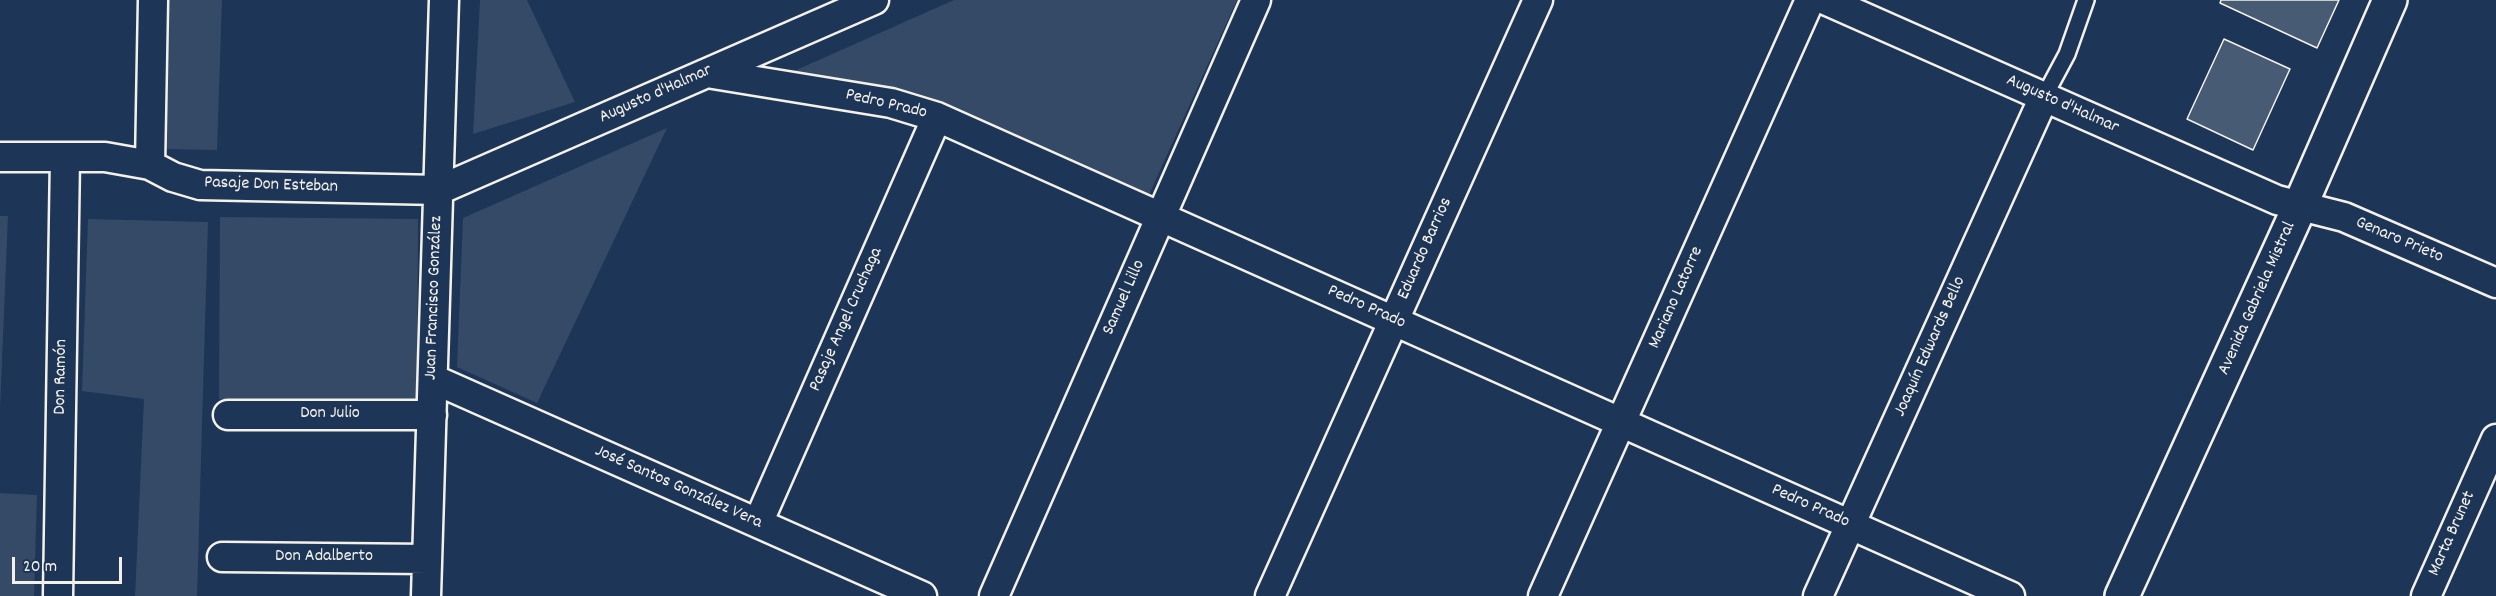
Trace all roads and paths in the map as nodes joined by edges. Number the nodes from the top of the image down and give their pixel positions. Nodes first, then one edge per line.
1 (153, 0) edge
2 (444, 0) edge
3 (874, 0) edge
4 (1256, 0) edge
5 (1538, 0) edge
6 (1810, 0) edge
7 (1825, 0) edge
8 (2086, 0) edge
9 (2390, 0) edge
10 (707, 73) junction
11 (2044, 97) junction
12 (937, 117) junction
13 (0, 157) edge
14 (65, 158) junction
15 (150, 165) junction
16 (438, 190) junction
17 (2300, 206) junction
18 (1161, 217) junction
19 (2496, 283) edge
20 (1394, 321) junction
21 (433, 379) junction
22 (228, 415) dead end
23 (432, 415) junction
24 (1621, 422) junction
25 (2496, 439) edge
26 (758, 523) junction
27 (1850, 525) junction
28 (222, 557) dead end
29 (427, 559) junction
30 (58, 596) edge
31 (426, 596) edge
32 (922, 596) edge
33 (994, 596) edge
34 (1270, 596) edge
35 (1543, 596) edge
36 (1818, 596) edge
37 (2010, 596) edge
38 (2122, 596) edge
39 (2426, 596) edge

1 - 15 street
2 - 16 street, Juan Francisco González
3 - 10 street, Augusto d'Halmar
4 - 18 street, Samuel Lillo
5 - 20 street, Eduardo Barrios
6 - 24 street, Mariano Latorre
7 - 11 street, Augusto d'Halmar
8 - 11 lane
9 - 17 main road, Avenida Gabriela Mistral
10 - 12 street, Pedro Prado
10 - 16 street, Augusto d'Halmar
11 - 17 street, Augusto d'Halmar
11 - 27 street, Joaquín Edwards Bello
12 - 18 street, Pedro Prado
12 - 26 street, Pasaje Angel Cruchaga
13 - 14 street, Pasaje Don Esteban
14 - 15 street, Pasaje Don Esteban
14 - 30 street, Don Ramón
15 - 16 street, Pasaje Don Esteban
16 - 21 street, Juan Francisco González
17 - 19 street, Genaro Prieto
17 - 38 main road, Avenida Gabriela Mistral
18 - 20 street, Pedro Prado
18 - 33 street, Samuel Lillo
20 - 24 street, Pedro Prado
20 - 34 street, Eduardo Barrios
21 - 23 street, Juan Francisco González
21 - 26 street, José Santos González Vera
22 - 23 street, Don Julio
23 - 29 street, Juan Francisco González
24 - 27 street, Pedro Prado
24 - 35 street, Mariano Latorre
25 - 39 street, Marta Brunet
26 - 32 street, José Santos González Vera
27 - 36 street, Joaquín Edwards Bello
27 - 37 street, Pedro Prado
28 - 29 street, Don Adalberto
29 - 31 street, Juan Francisco González

